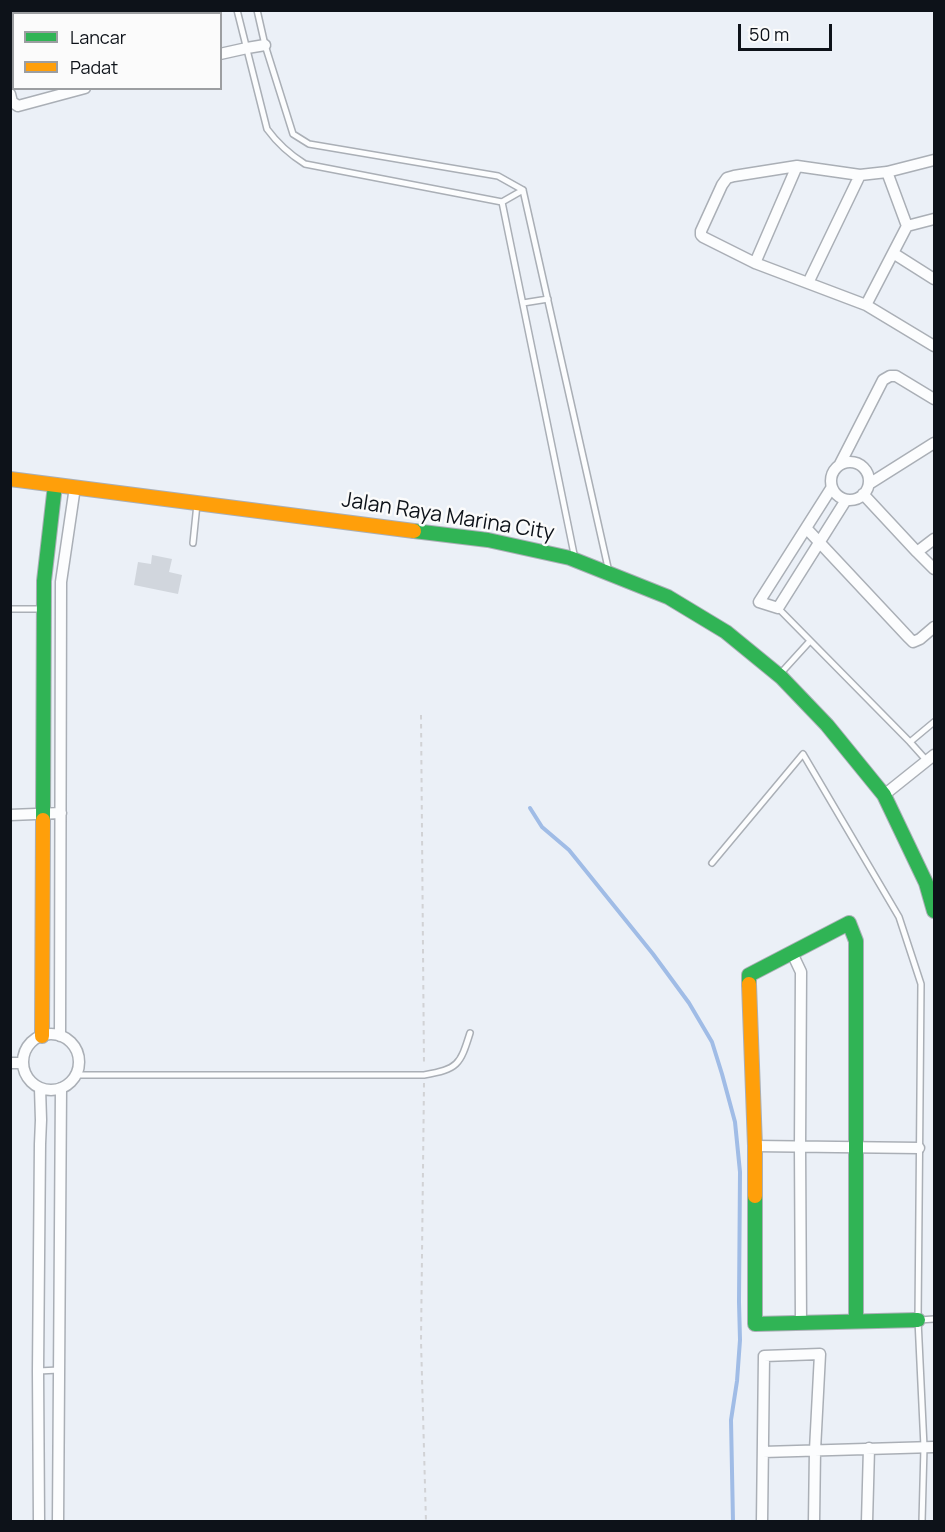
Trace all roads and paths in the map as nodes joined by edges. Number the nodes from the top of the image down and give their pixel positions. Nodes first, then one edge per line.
1 (237, 10) edge
2 (257, 10) edge
3 (265, 45) junction
4 (247, 48) junction
5 (222, 54) edge
6 (78, 90) edge
7 (10, 94) edge
8 (934, 160) edge
9 (796, 166) junction
10 (887, 172) junction
11 (860, 175) junction
12 (524, 190) junction
13 (502, 202) junction
14 (934, 219) edge
15 (907, 226) junction
16 (892, 253) junction
17 (755, 263) junction
18 (934, 279) edge
19 (808, 283) junction
20 (548, 299) junction
21 (523, 303) junction
22 (866, 305) junction
23 (934, 346) edge
24 (934, 399) edge
25 (934, 443) edge
26 (840, 464) junction
27 (10, 479) edge
28 (55, 484) junction
29 (869, 484) junction
30 (75, 487) junction
31 (832, 487) junction
32 (863, 494) junction
33 (846, 500) junction
34 (197, 502) junction
35 (806, 528) junction
36 (934, 539) edge
37 (820, 542) junction
38 (193, 543) dead end
39 (917, 552) junction
40 (576, 560) junction
41 (934, 569) edge
42 (609, 574) junction
43 (778, 608) junction
44 (10, 609) edge
45 (44, 609) junction
46 (934, 627) edge
47 (810, 641) junction
48 (778, 675) junction
49 (421, 715) dead end
50 (934, 722) edge
51 (910, 742) junction
52 (931, 758) edge
53 (884, 795) junction
54 (61, 813) junction
55 (43, 815) junction
56 (10, 816) edge
57 (712, 863) dead end
58 (934, 911) edge
59 (792, 952) junction
60 (470, 1033) dead end
61 (42, 1036) junction
62 (60, 1036) junction
63 (10, 1063) edge
64 (23, 1063) junction
65 (75, 1075) junction
66 (424, 1076) junction
67 (40, 1088) junction
68 (61, 1088) junction
69 (755, 1146) junction
70 (800, 1147) junction
71 (856, 1147) junction
72 (919, 1148) junction
73 (934, 1319) edge
74 (918, 1320) junction
75 (856, 1322) junction
76 (801, 1323) junction
77 (59, 1370) junction
78 (38, 1371) junction
79 (929, 1447) edge
80 (869, 1449) junction
81 (815, 1450) junction
82 (763, 1452) junction
83 (39, 1521) edge
84 (58, 1521) edge
85 (426, 1521) edge
86 (762, 1521) edge
87 (814, 1521) edge
88 (867, 1521) edge
89 (922, 1521) edge

1 - 4 lane
2 - 3 lane
3 - 4 street
3 - 12 lane
4 - 5 street
4 - 13 lane
6 - 7 street
8 - 10 street
9 - 11 street
9 - 17 street
9 - 17 street
10 - 11 street
10 - 15 street
11 - 19 street
12 - 13 lane
12 - 20 lane
13 - 21 lane
14 - 15 street
15 - 16 street
16 - 18 street
16 - 22 street
17 - 19 street
19 - 22 street
20 - 21 lane
20 - 42 lane
21 - 40 lane
22 - 23 street
24 - 26 street
25 - 29 street
26 - 29 street
26 - 31 street
27 - 28 street, Jalan Raya Marina City
28 - 30 street, Jalan Raya Marina City
28 - 45 street
29 - 32 street
30 - 34 street, Jalan Raya Marina City
30 - 54 street
31 - 33 street
31 - 35 street
32 - 33 street
32 - 39 street
33 - 37 street
34 - 38 lane
34 - 40 street, Jalan Raya Marina City
35 - 37 street
35 - 43 street
36 - 39 street
37 - 43 street
37 - 46 street
39 - 41 street
40 - 42 street, Jalan Raya Marina City
42 - 48 street, Jalan Raya Marina City
43 - 47 lane
44 - 45 lane
45 - 55 street
47 - 48 lane
47 - 51 lane
48 - 53 street, Jalan Raya Marina City
49 - 66 path
50 - 51 lane
51 - 52 lane
52 - 53 street
53 - 58 street, Jalan Raya Marina City
54 - 55 street
54 - 62 street
55 - 56 street
55 - 61 street
57 - 72 lane
59 - 69 street
59 - 70 street
59 - 71 street
60 - 66 lane
61 - 62 street
61 - 64 street
62 - 65 street
63 - 64 street
64 - 67 street
65 - 66 lane
65 - 68 street
66 - 85 path
67 - 68 street
67 - 78 street
68 - 77 street
69 - 70 street
69 - 76 street
70 - 71 street
70 - 76 street
71 - 72 street
71 - 75 street
72 - 74 lane
73 - 74 lane
74 - 75 street
74 - 79 lane
75 - 76 street
77 - 78 lane
77 - 84 street
78 - 83 street
79 - 80 street
79 - 89 lane
80 - 81 street
80 - 88 street
81 - 82 street
81 - 82 street
81 - 87 street
82 - 86 street

